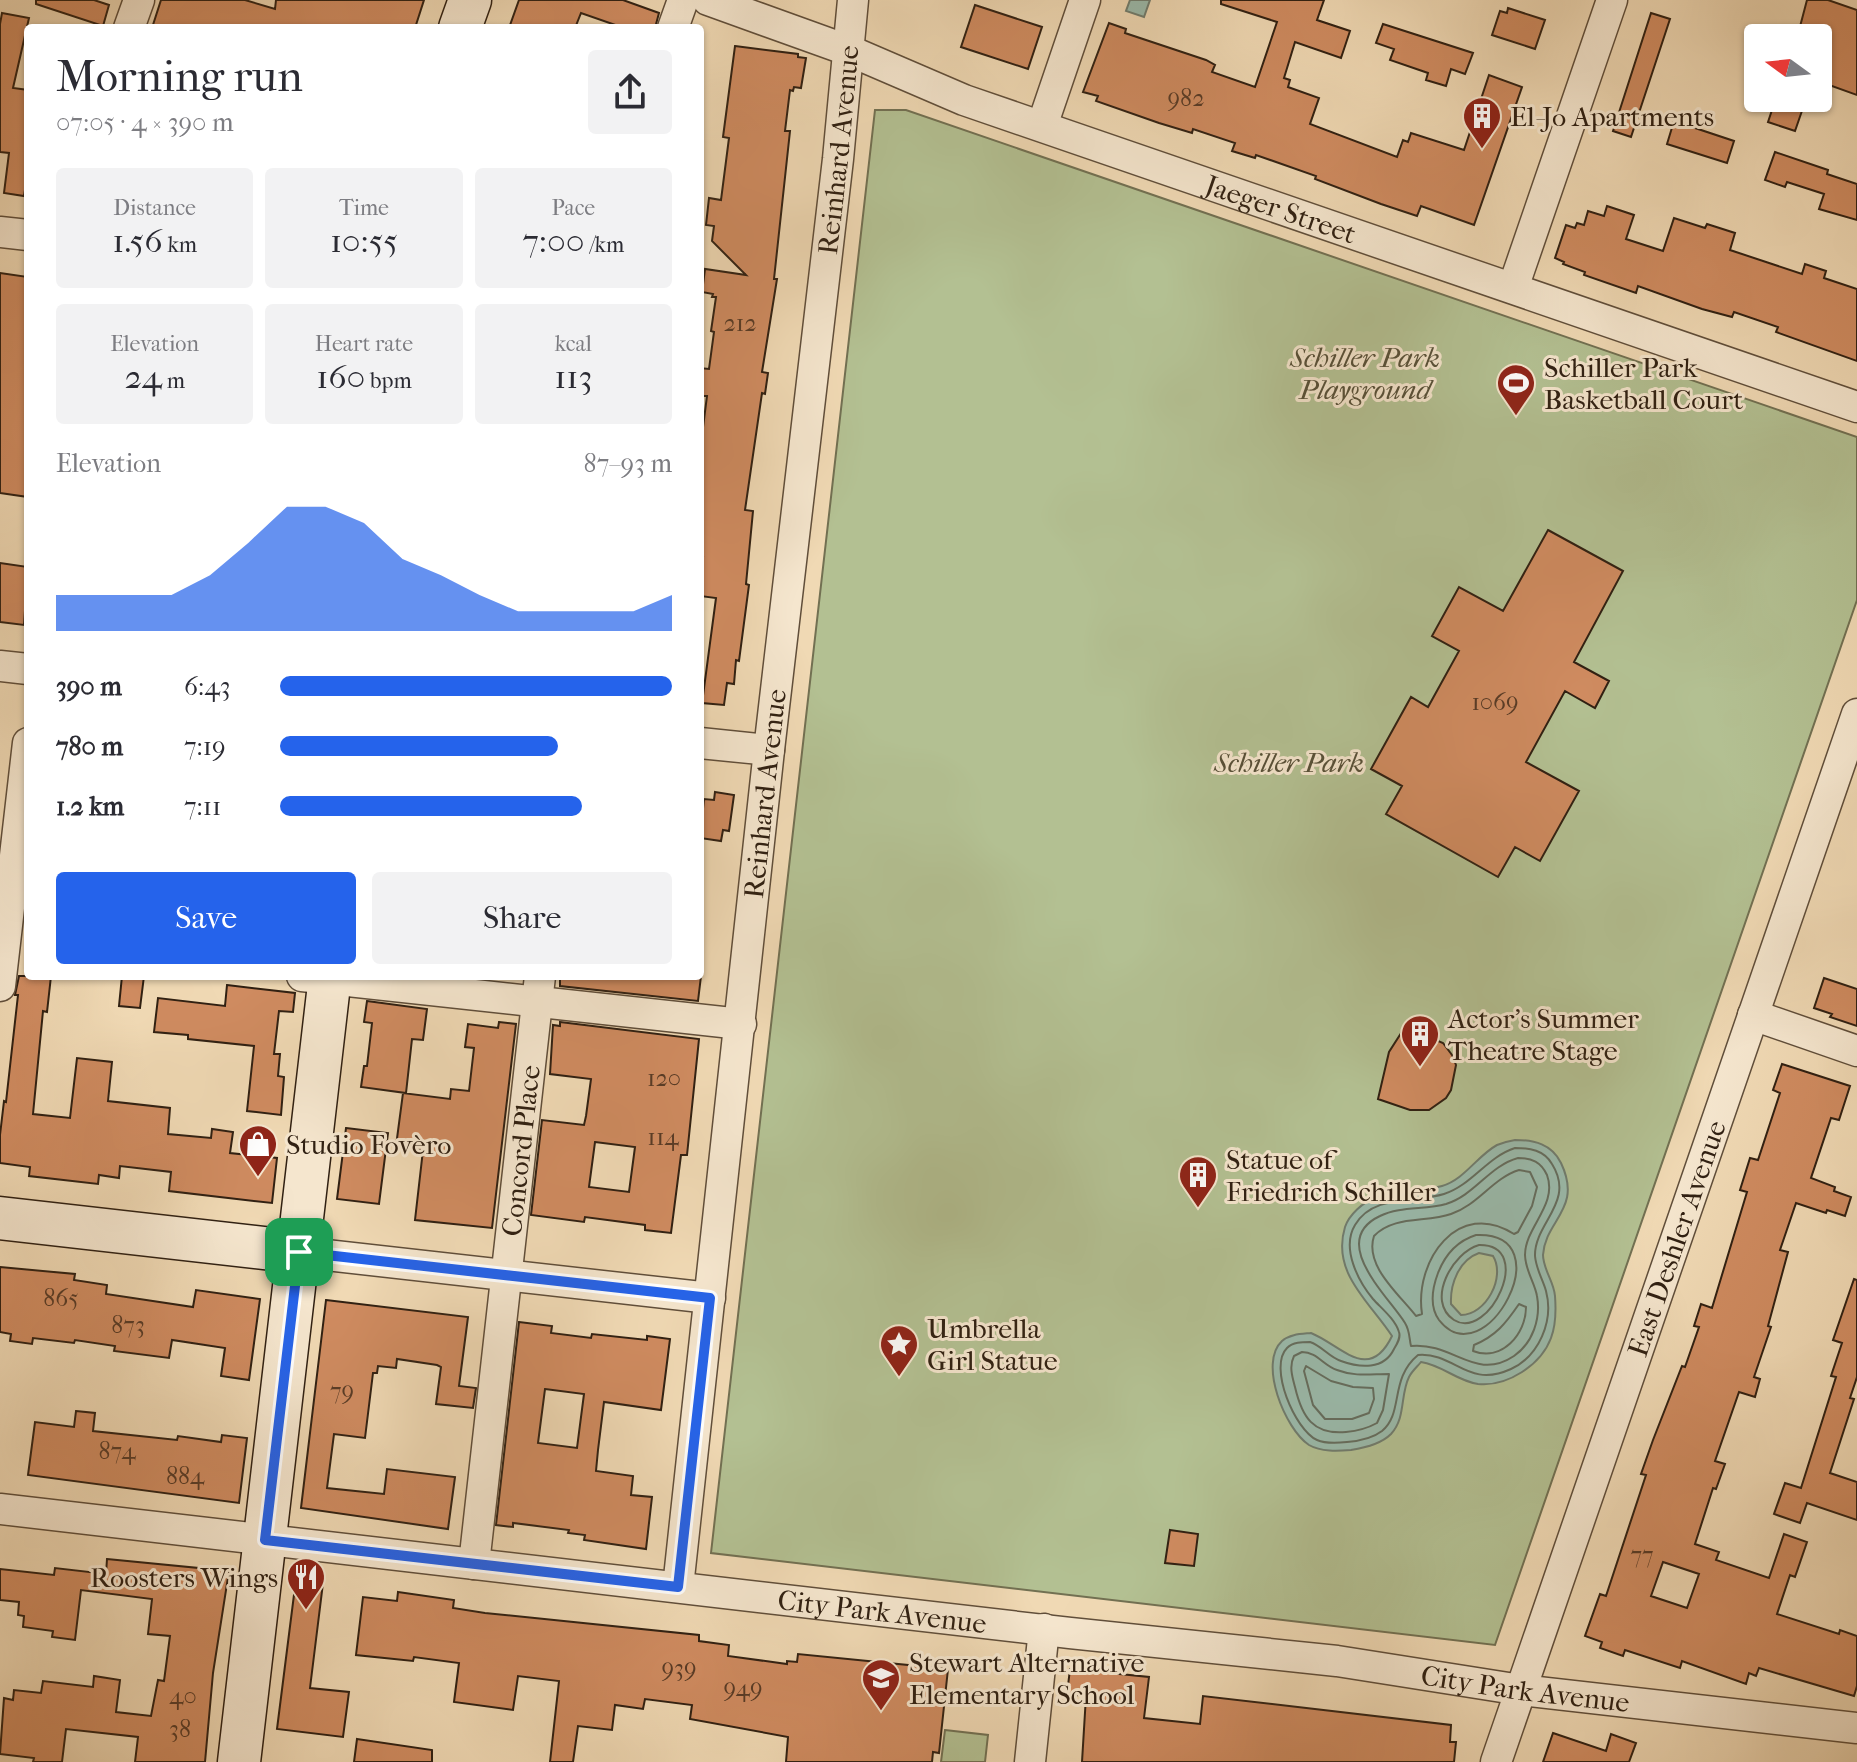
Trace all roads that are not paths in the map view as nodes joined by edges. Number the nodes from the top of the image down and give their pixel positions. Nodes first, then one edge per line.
1 (139, 0) edge
2 (470, 0) edge
3 (683, 0) edge
4 (708, 0) edge
5 (853, 0) edge
6 (1085, 0) edge
7 (1612, 0) edge
8 (130, 24) edge
9 (461, 24) edge
10 (674, 24) edge
11 (850, 51) junction
12 (1042, 126) junction
13 (0, 232) edge
14 (24, 235) edge
15 (1513, 288) junction
16 (1857, 407) edge
17 (0, 666) edge
18 (24, 669) edge
19 (1857, 714) edge
20 (704, 743) edge
21 (769, 750) junction
22 (24, 790) edge
23 (11, 942) edge
24 (320, 980) edge
25 (374, 980) edge
26 (0, 986) edge
27 (538, 989) edge
28 (1753, 1015) junction
29 (741, 1024) junction
30 (1857, 1051) edge
31 (0, 1218) edge
32 (299, 1252) junction
33 (506, 1275) junction
34 (710, 1298) junction
35 (0, 1509) edge
36 (265, 1540) junction
37 (474, 1564) junction
38 (678, 1587) junction
39 (1044, 1629) junction
40 (1521, 1690) junction
41 (1857, 1728) edge
42 (239, 1762) edge
43 (1030, 1762) edge
44 (1496, 1762) edge

1 - 8 street
2 - 9 street
3 - 10 street
4 - 11 street, Jaeger Street
5 - 11 street, Reinhard Avenue
6 - 12 street
7 - 15 street
11 - 12 street, Jaeger Street
11 - 21 street, Reinhard Avenue
12 - 15 street, Jaeger Street
13 - 14 street
15 - 16 street, Jaeger Street
17 - 18 street
19 - 28 street, East Deshler Avenue
20 - 21 street
21 - 29 street, Reinhard Avenue
22 - 23 street
23 - 26 street
24 - 32 street
25 - 27 street
27 - 29 street
27 - 33 street, Concord Place
28 - 30 street
28 - 40 street, East Deshler Avenue
29 - 34 street, Reinhard Avenue
31 - 32 street
32 - 33 street
32 - 36 street
33 - 34 street
33 - 37 street, Concord Place
34 - 38 street, Reinhard Avenue
35 - 36 street, City Park Avenue
36 - 37 street, City Park Avenue
36 - 42 street
37 - 38 street, City Park Avenue
38 - 39 street, City Park Avenue
39 - 40 street, City Park Avenue
39 - 43 street
40 - 41 street, City Park Avenue
40 - 44 street, East Deshler Avenue

